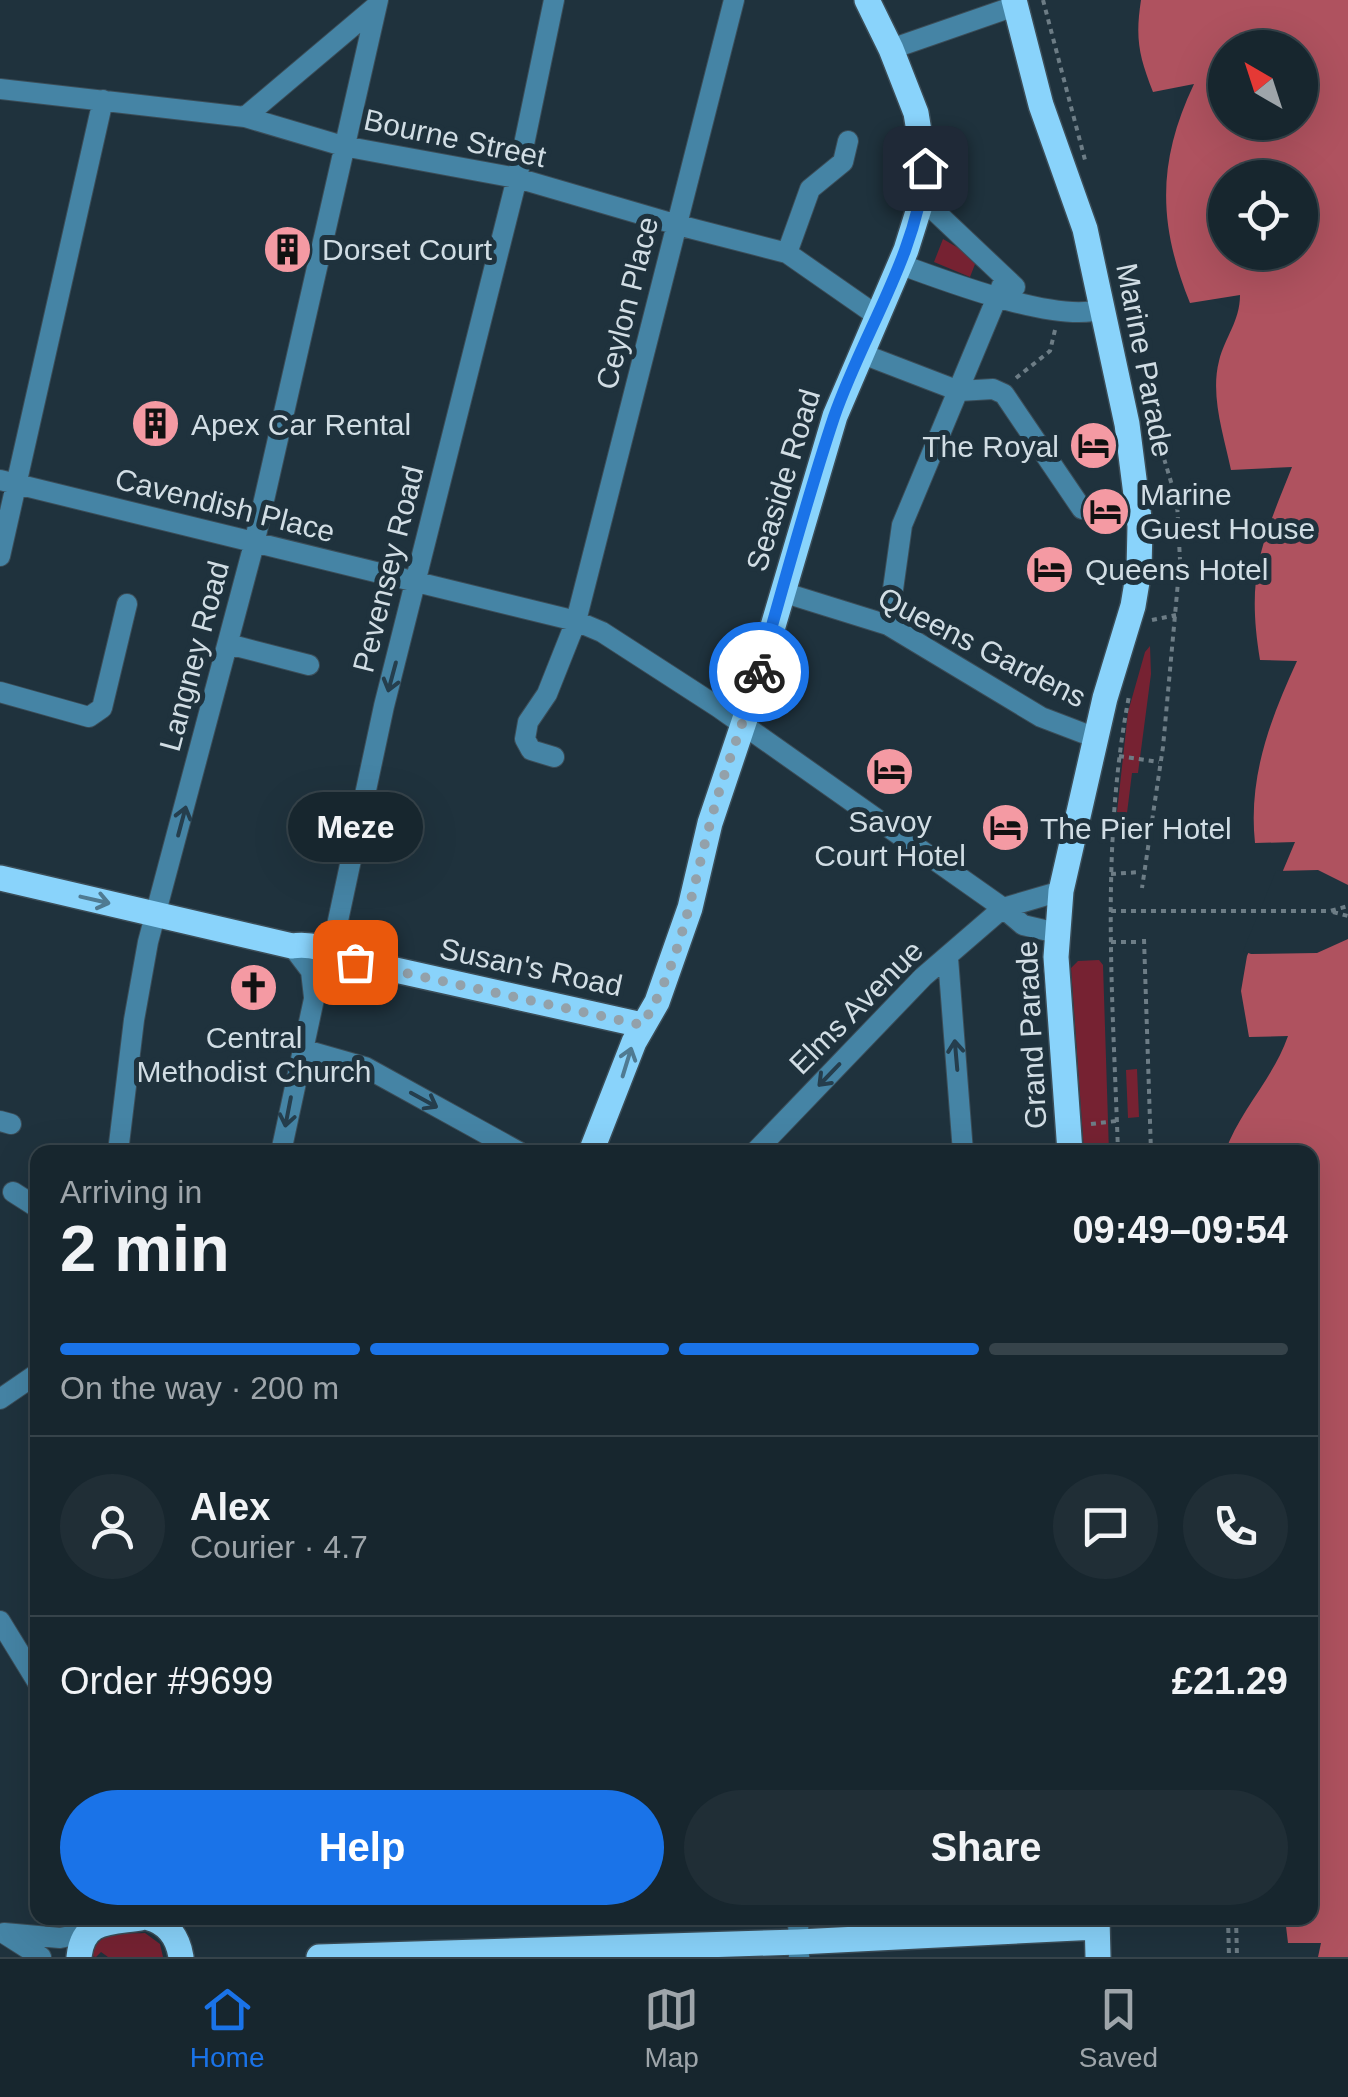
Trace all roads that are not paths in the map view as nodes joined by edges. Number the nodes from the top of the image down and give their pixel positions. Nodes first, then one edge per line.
1 (554, 0) edge
2 (734, 0) edge
3 (867, 0) edge
4 (1026, 2) edge
5 (376, 4) edge
6 (891, 49) junction
7 (0, 90) edge
8 (103, 100) junction
9 (245, 117) junction
10 (848, 140) dead end
11 (343, 146) junction
12 (517, 178) junction
13 (922, 199) junction
14 (678, 225) junction
15 (787, 253) junction
16 (988, 259) junction
17 (900, 264) junction
18 (1000, 286) junction
19 (968, 288) junction
20 (1102, 308) junction
21 (876, 315) junction
22 (860, 353) junction
23 (959, 390) junction
24 (8, 482) edge
25 (1082, 509) dead end
26 (254, 544) junction
27 (0, 556) edge
28 (417, 582) junction
29 (782, 592) junction
30 (127, 604) dead end
31 (576, 620) junction
32 (888, 626) junction
33 (228, 644) junction
34 (309, 665) dead end
35 (0, 692) edge
36 (741, 724) junction
37 (1096, 738) junction
38 (554, 757) dead end
39 (0, 878) edge
40 (1061, 891) junction
41 (1004, 908) junction
42 (157, 915) junction
43 (1058, 934) junction
44 (292, 946) junction
45 (330, 950) junction
46 (948, 958) junction
47 (314, 999) junction
48 (642, 1025) junction
49 (302, 1050) junction
50 (119, 1145) edge
51 (283, 1145) edge
52 (506, 1145) edge
53 (594, 1145) edge
54 (761, 1145) edge
55 (962, 1145) edge
56 (1069, 1145) edge
57 (12, 1192) dead end
58 (30, 1203) edge
59 (30, 1378) edge
60 (0, 1399) edge
61 (0, 1622) edge
62 (30, 1670) edge
63 (117, 1925) edge
64 (163, 1925) edge
65 (1044, 1925) edge
66 (1097, 1925) edge
67 (2, 1932) edge
68 (89, 1934) edge
69 (798, 1939) edge
70 (182, 1943) edge
71 (41, 1957) edge
72 (319, 1957) edge
73 (1098, 1957) edge

1 - 12 street, Pevensey Road
2 - 14 street, Ceylon Place
3 - 6 main road, Seaside Road
4 - 6 street
4 - 20 main road, Marine Parade
5 - 9 street
5 - 11 street, Langney Road
6 - 13 main road, Seaside Road
7 - 8 street, Bourne Street
8 - 9 street, Bourne Street
8 - 24 street
9 - 11 street, Bourne Street
10 - 15 street
11 - 12 street, Bourne Street
11 - 26 street, Langney Road
12 - 14 street, Bourne Street
12 - 28 street, Pevensey Road
13 - 16 street
13 - 17 main road, Seaside Road
14 - 15 street, Bourne Street
14 - 31 street, Ceylon Place
15 - 21 street, Bourne Street
16 - 18 street
16 - 19 street
17 - 19 street
17 - 21 main road, Seaside Road
18 - 19 street
18 - 20 street
18 - 23 street
20 - 37 main road, Marine Parade
21 - 22 main road, Seaside Road
22 - 23 street
22 - 29 main road, Seaside Road
23 - 25 street
23 - 32 street
24 - 26 street, Cavendish Place
24 - 27 street
26 - 28 street, Cavendish Place
26 - 33 street, Langney Road
28 - 31 street, Cavendish Place
28 -> 45 street, Pevensey Road
29 - 32 street, Queens Gardens
29 - 36 main road, Seaside Road
30 - 35 street
31 - 36 street, Cavendish Place
31 - 38 street, Ceylon Place
32 - 37 street, Queens Gardens
33 - 34 street
42 -> 33 street, Langney Road
36 - 41 street, Cavendish Place
36 - 48 main road, Seaside Road
37 - 40 main road, Grand Parade
39 -> 42 main road, Susan's Road
40 - 41 street
40 - 43 main road, Grand Parade
41 - 43 street, Cavendish Place
41 - 46 street, Elms Avenue
42 - 44 main road, Susan's Road
42 - 50 street, Langney Road
43 - 56 main road, Grand Parade
44 - 45 main road, Susan's Road
44 - 47 street
45 - 47 street, Pevensey Road
45 - 48 main road, Susan's Road
46 -> 54 street, Elms Avenue
55 -> 46 street
47 - 49 street, Pevensey Road
53 -> 48 main road, Seaside Road
49 -> 51 street, Pevensey Road
49 -> 52 street
57 - 58 street
59 - 60 street
61 - 62 street
63 - 68 main road
64 - 70 main road
65 - 69 main road
66 - 73 main road
67 - 68 street
67 - 71 street
69 - 72 main road

